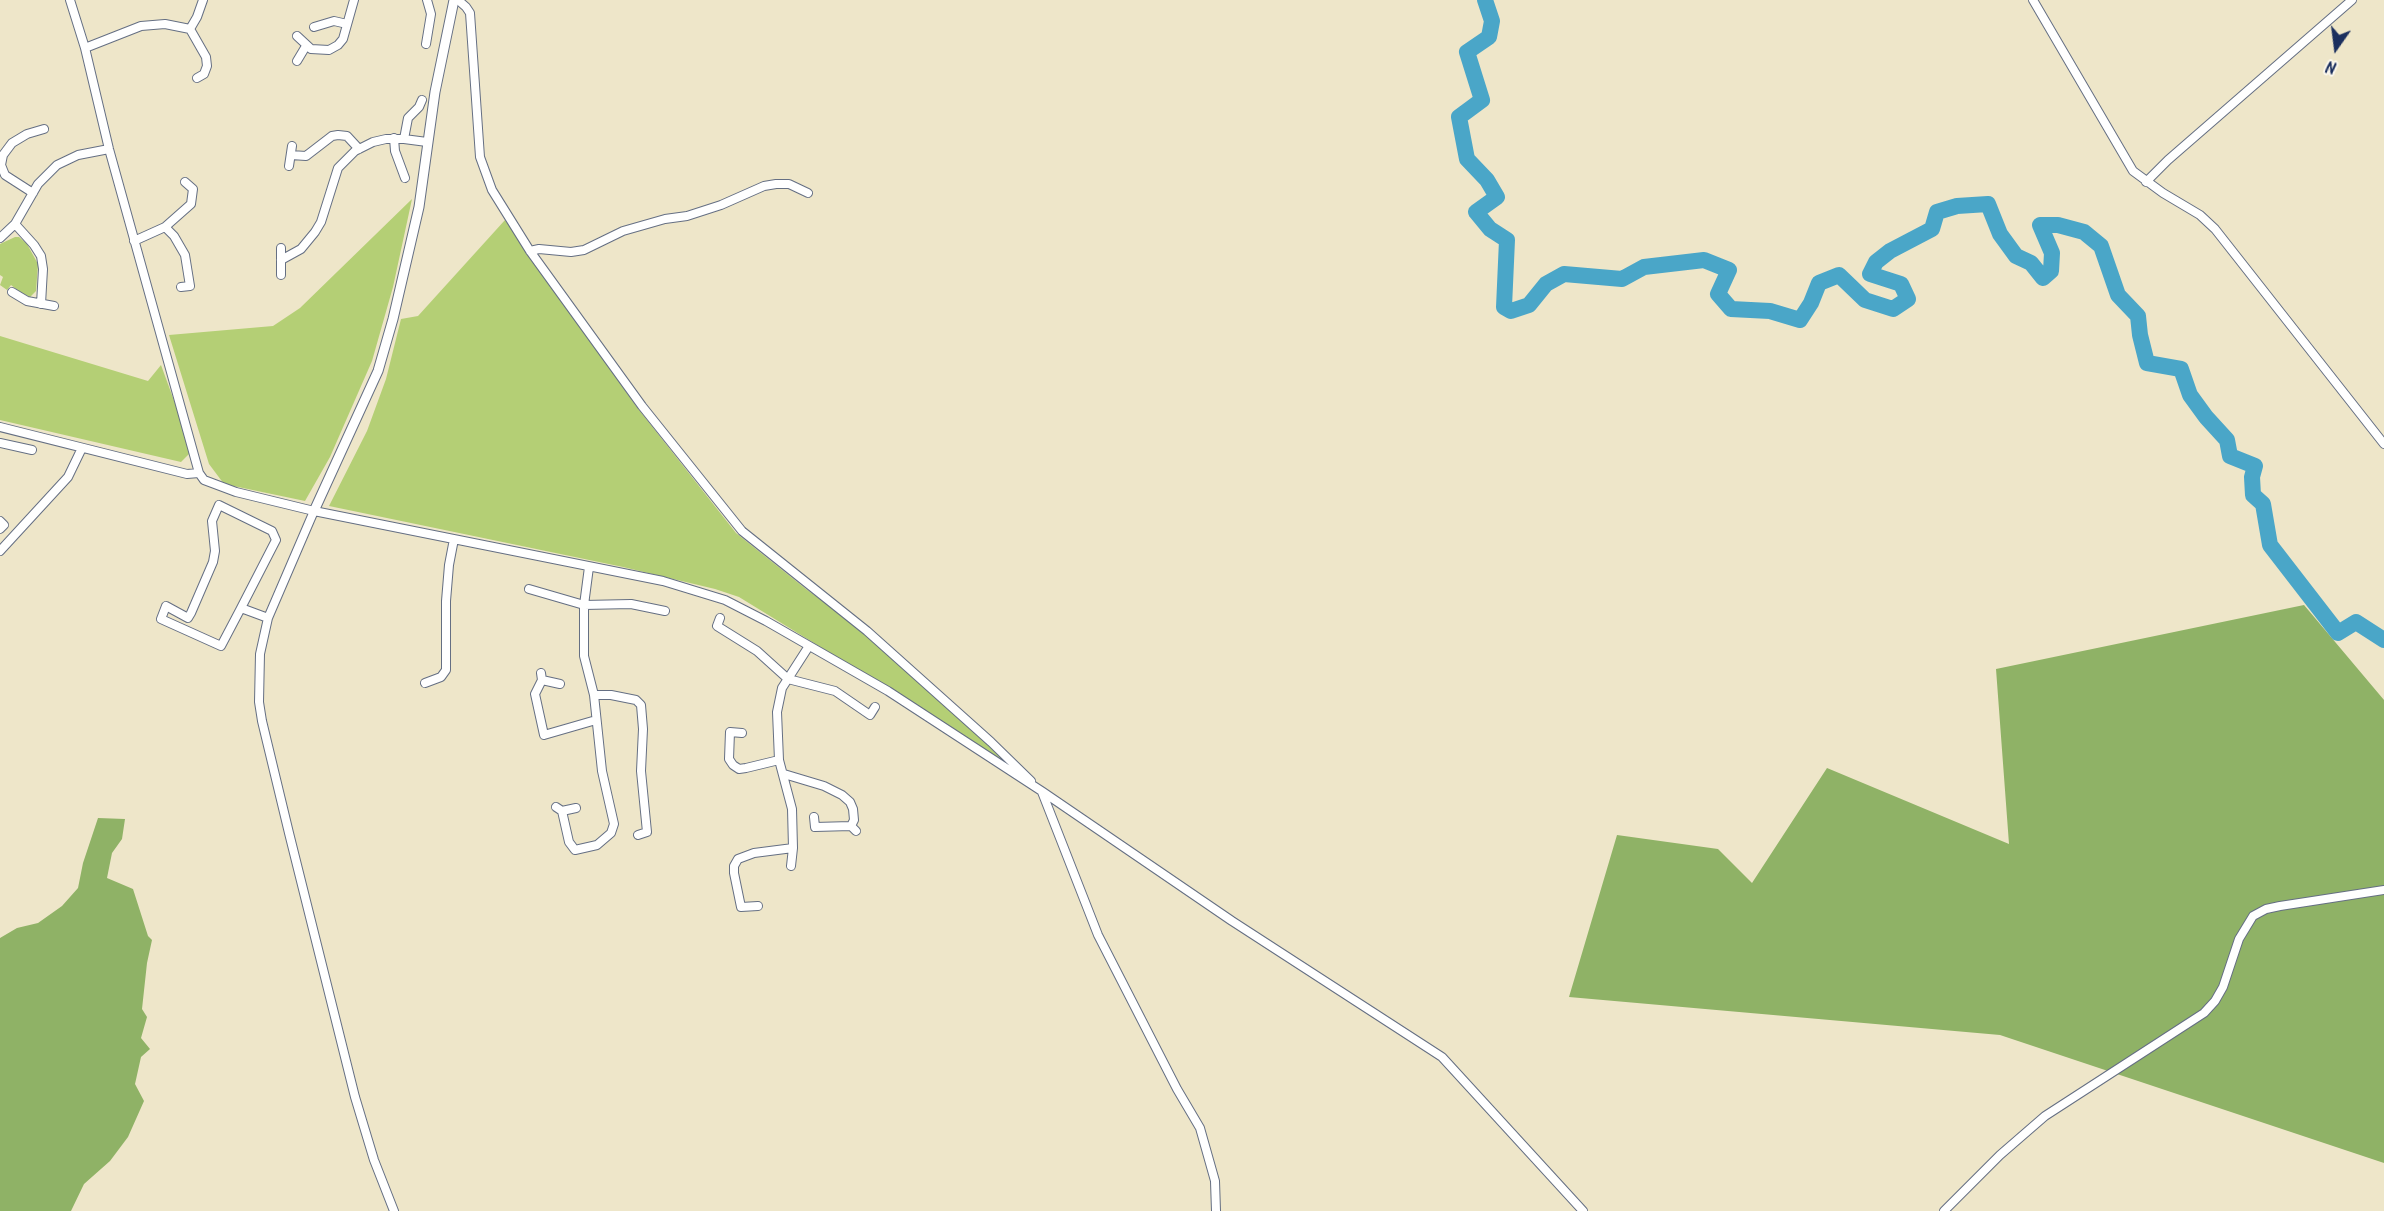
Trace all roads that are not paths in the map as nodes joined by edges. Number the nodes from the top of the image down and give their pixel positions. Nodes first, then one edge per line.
1 (70, 0) edge
2 (203, 0) edge
3 (354, 0) edge
4 (427, 0) edge
5 (456, 0) edge
6 (2033, 0) edge
7 (2352, 0) edge
8 (347, 24) junction
9 (190, 28) junction
10 (319, 28) dead end
11 (297, 36) dead end
12 (426, 44) dead end
13 (306, 46) junction
14 (86, 48) junction
15 (297, 61) dead end
16 (197, 78) dead end
17 (422, 100) dead end
18 (44, 129) dead end
19 (394, 138) junction
20 (404, 138) junction
21 (427, 142) junction
22 (292, 146) dead end
23 (109, 149) junction
24 (359, 149) junction
25 (291, 155) junction
26 (289, 166) dead end
27 (405, 178) dead end
28 (185, 182) dead end
29 (2146, 182) junction
30 (33, 193) junction
31 (808, 193) dead end
32 (15, 224) junction
33 (165, 227) junction
34 (0, 238) edge
35 (134, 241) junction
36 (281, 248) dead end
37 (530, 251) junction
38 (281, 260) junction
39 (281, 276) dead end
40 (182, 287) dead end
41 (12, 292) dead end
42 (40, 304) junction
43 (54, 306) dead end
44 (0, 427) edge
45 (0, 443) edge
46 (2384, 444) edge
47 (82, 448) junction
48 (32, 450) dead end
49 (199, 472) junction
50 (314, 511) junction
51 (0, 521) edge
52 (0, 529) edge
53 (454, 539) junction
54 (0, 550) edge
55 (589, 567) junction
56 (529, 588) dead end
57 (584, 605) junction
58 (241, 608) junction
59 (665, 611) dead end
60 (268, 618) junction
61 (720, 618) dead end
62 (809, 646) junction
63 (788, 679) junction
64 (425, 683) dead end
65 (560, 684) dead end
66 (594, 695) junction
67 (875, 707) dead end
68 (596, 720) junction
69 (742, 733) dead end
70 (779, 760) junction
71 (784, 774) junction
72 (1043, 792) junction
73 (576, 808) dead end
74 (814, 817) dead end
75 (638, 835) dead end
76 (793, 848) junction
77 (791, 866) dead end
78 (2384, 890) edge
79 (758, 906) dead end
80 (394, 1211) edge
81 (1216, 1211) edge
82 (1583, 1211) edge
83 (1944, 1211) edge

1 - 14 street
2 - 9 street
3 - 8 street
4 - 12 street
5 - 21 street
5 - 37 street
6 - 29 street
7 - 29 street
8 - 10 street
8 - 13 street
9 - 14 street
9 - 16 street
11 - 13 street
13 - 15 street
14 - 23 street
17 - 20 street
18 - 30 street
19 - 20 street
19 - 24 street
19 - 27 street
20 - 21 street
21 - 50 street
22 - 25 street
23 - 30 street
23 - 35 street
24 - 25 street
24 - 38 street
25 - 26 street
28 - 33 street
29 - 46 street
30 - 32 street
31 - 37 street
32 - 34 street
32 - 42 street
33 - 35 street
33 - 40 street
35 - 49 street
36 - 38 street
37 - 72 street
38 - 39 street
41 - 42 street
42 - 43 street
44 - 47 street
45 - 48 street
47 - 49 street
47 - 54 street
49 - 50 street
50 - 53 street
50 - 60 street
51 - 52 street
53 - 55 street
53 - 64 street
55 - 57 street
55 - 62 street
56 - 57 street
57 - 59 street
57 - 66 street
58 - 58 street
58 - 60 street
60 - 80 street
61 - 63 street
62 - 63 street
62 - 72 street
63 - 67 street
63 - 70 street
65 - 68 street
66 - 68 street
66 - 75 street
68 - 73 street
69 - 70 street
70 - 71 street
71 - 74 street
71 - 76 street
72 - 81 street
72 - 82 street
76 - 77 street
76 - 79 street
78 - 83 street

